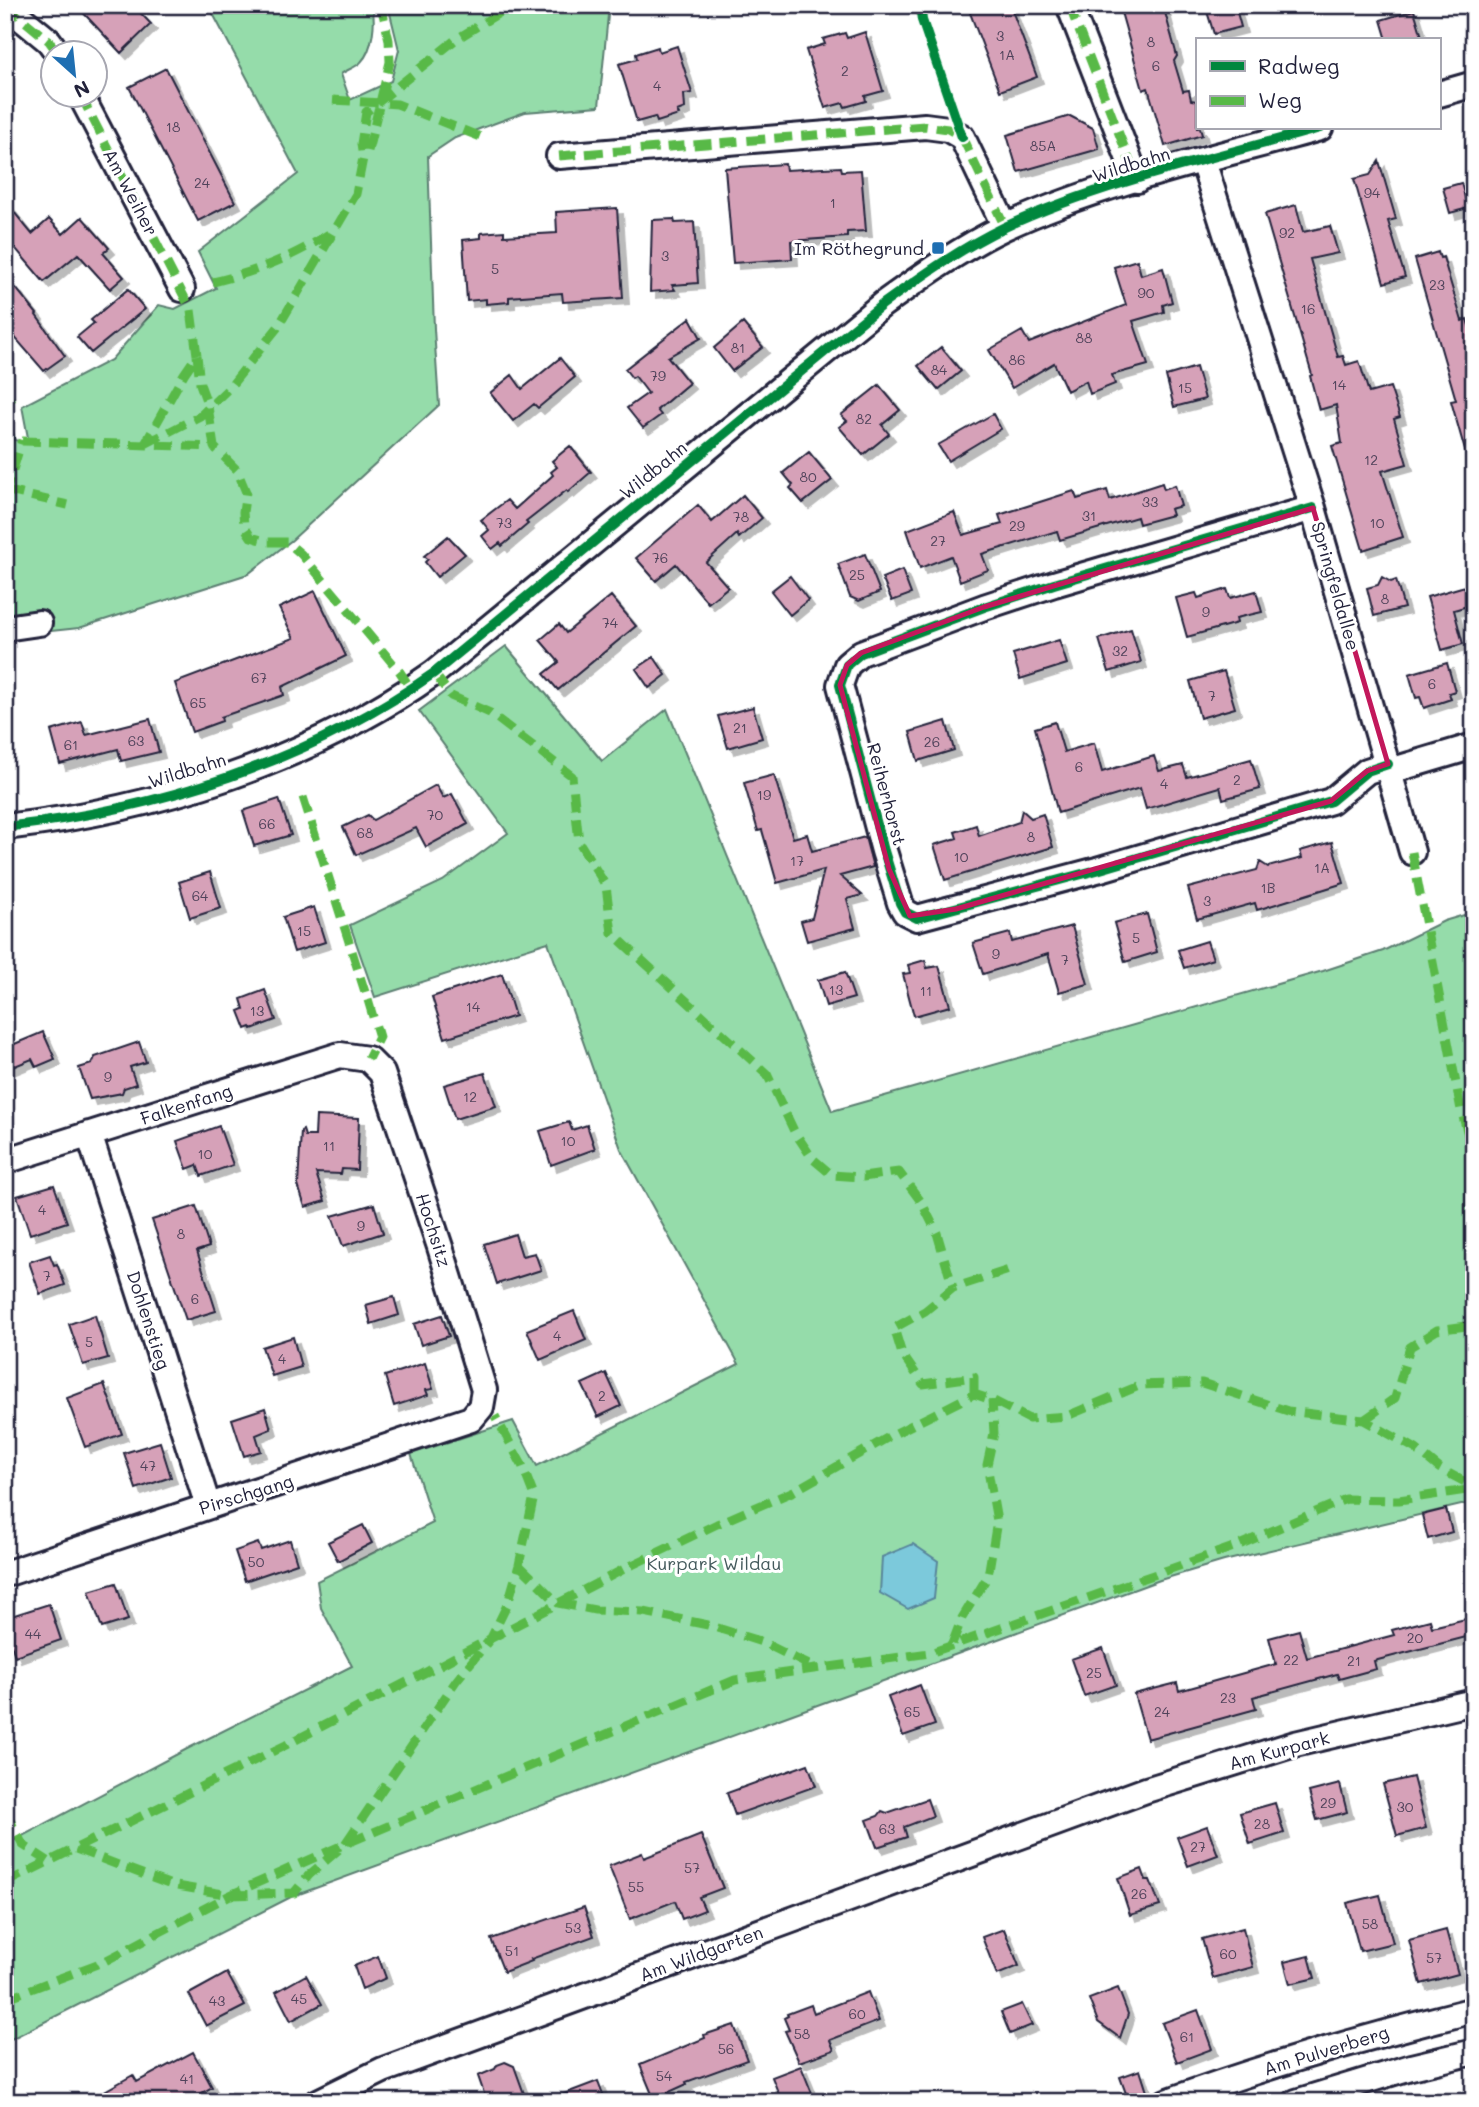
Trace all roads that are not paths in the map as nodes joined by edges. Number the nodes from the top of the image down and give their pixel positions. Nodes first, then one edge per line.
1 (5, 5) edge
2 (1069, 5) edge
3 (44, 38) edge
4 (1474, 84) edge
5 (1440, 94) edge
6 (87, 108) edge
7 (1313, 130) edge
8 (559, 156) dead end
9 (1203, 161) junction
10 (1137, 180) junction
11 (1004, 227) junction
12 (182, 289) dead end
13 (1313, 508) junction
14 (39, 623) dead end
15 (5, 628) edge
16 (1474, 746) edge
17 (1389, 767) junction
18 (5, 827) edge
19 (1412, 852) dead end
20 (368, 1059) joint
21 (89, 1135) junction
22 (5, 1161) edge
23 (481, 1407) joint
24 (208, 1506) junction
25 (5, 1574) edge
26 (1474, 1702) edge
27 (1087, 1812) joint
28 (1474, 2010) edge
29 (1474, 2052) edge
30 (1173, 2099) edge
31 (318, 2102) edge
32 (1296, 2102) edge

1 - 3 street
2 - 10 street
4 - 5 street
6 - 12 street, Am Weiher
7 - 9 street, Wildbahn
8 - 11 street
9 - 10 street, Wildbahn
9 - 13 street, Springfeldallee
10 - 11 street, Wildbahn
11 - 18 street, Wildbahn
13 - 17 street, Springfeldallee
13 - 17 street, Reiherhorst
14 - 15 street
16 - 17 street
17 - 19 street, Springfeldallee
20 - 21 street, Falkenfang
20 - 23 street, Hochsitz
21 - 22 street, Falkenfang
21 - 24 street, Dohlenstieg
23 - 24 street, Pirschgang
24 - 25 street, Pirschgang
26 - 27 street, Am Kurpark
27 - 31 street, Am Wildgarten
28 - 30 street, Am Pulverberg
29 - 32 street

